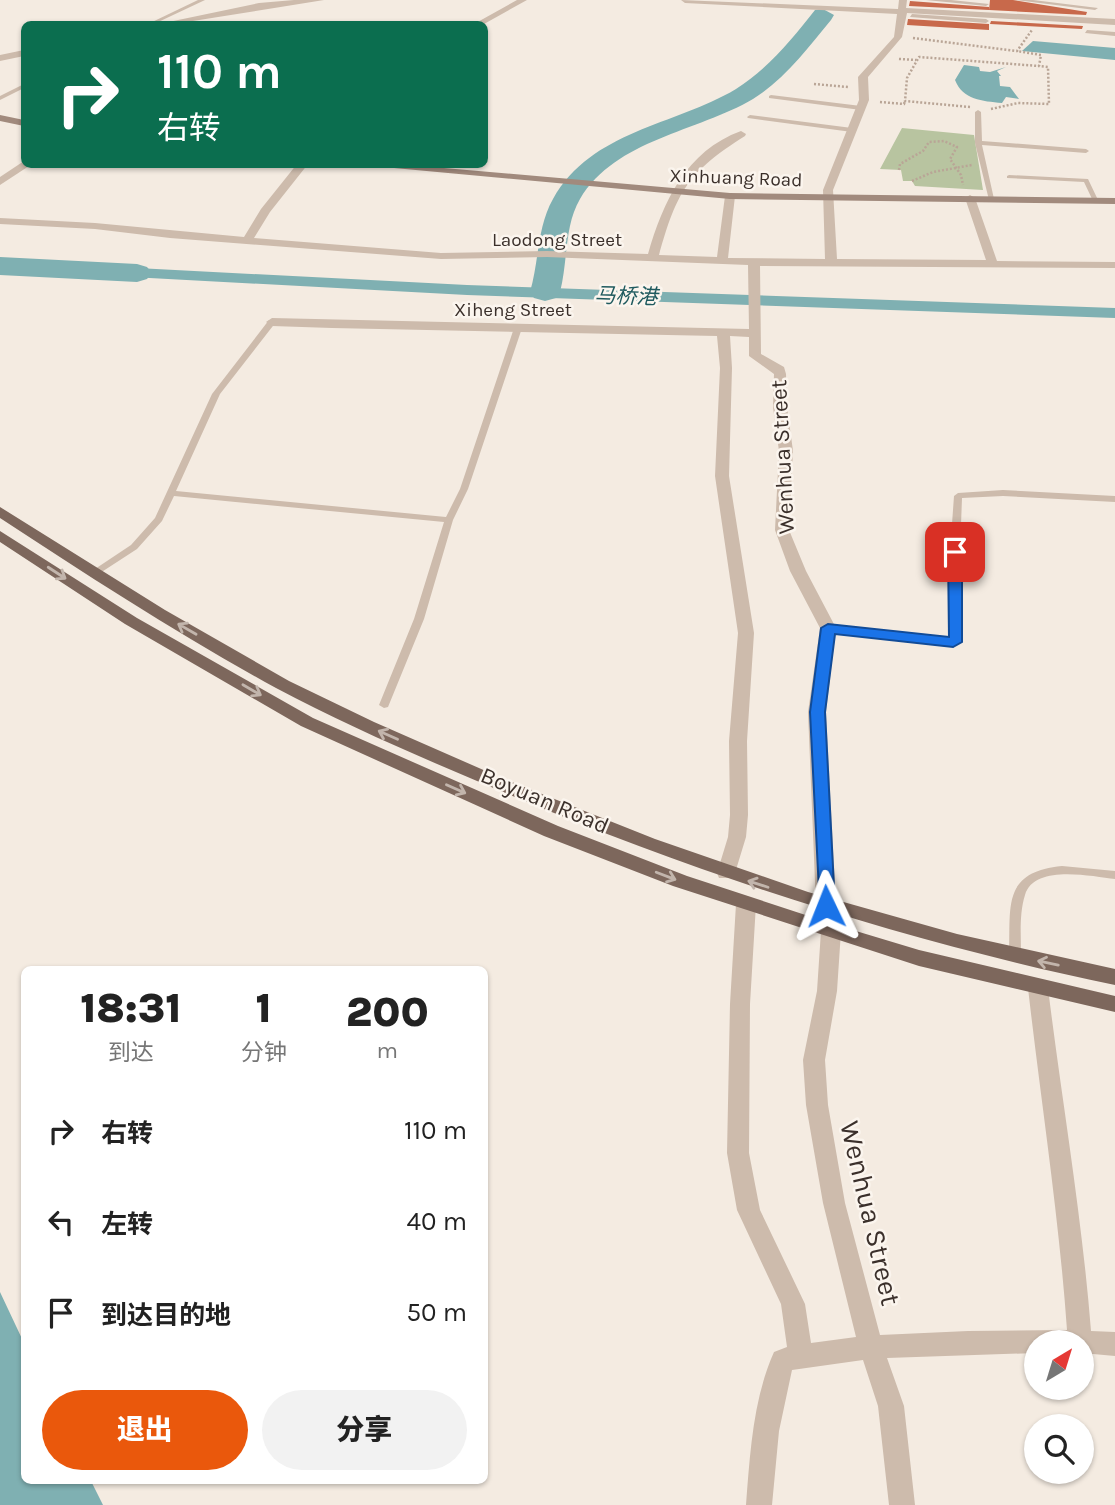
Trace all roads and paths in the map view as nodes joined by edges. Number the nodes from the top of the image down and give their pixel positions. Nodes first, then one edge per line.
1 (202, 0) edge
2 (320, 0) edge
3 (523, 0) edge
4 (685, 0) edge
5 (929, 0) edge
6 (1019, 0) edge
7 (1098, 0) edge
8 (777, 3) edge
9 (986, 4) dead end
10 (1095, 8) junction
11 (905, 10) edge
12 (951, 16) junction
13 (157, 21) edge
14 (179, 21) edge
15 (484, 21) edge
16 (986, 21) dead end
17 (1089, 21) junction
18 (1115, 22) edge
19 (1032, 27) dead end
20 (1087, 32) dead end
21 (1115, 34) edge
22 (898, 37) junction
23 (1017, 51) junction
24 (21, 54) edge
25 (0, 58) edge
26 (1040, 66) junction
27 (814, 84) dead end
28 (21, 88) edge
29 (864, 89) junction
30 (771, 97) dead end
31 (0, 98) edge
32 (905, 101) junction
33 (862, 104) junction
34 (978, 112) junction
35 (750, 117) dead end
36 (0, 118) edge
37 (21, 122) edge
38 (852, 130) junction
39 (741, 134) dead end
40 (978, 143) junction
41 (1086, 151) dead end
42 (982, 163) junction
43 (21, 167) edge
44 (300, 168) edge
45 (402, 168) edge
46 (956, 169) junction
47 (899, 170) dead end
48 (1009, 177) dead end
49 (912, 181) dead end
50 (0, 182) edge
51 (673, 193) junction
52 (730, 196) junction
53 (828, 197) junction
54 (970, 198) junction
55 (991, 198) junction
56 (1095, 200) junction
57 (1115, 201) edge
58 (0, 221) edge
59 (247, 241) junction
60 (653, 257) junction
61 (722, 260) junction
62 (831, 261) junction
63 (754, 262) junction
64 (992, 262) junction
65 (1115, 265) edge
66 (272, 322) joint
67 (517, 331) junction
68 (723, 332) junction
69 (755, 333) junction
70 (172, 493) junction
71 (1115, 499) edge
72 (0, 511) edge
73 (449, 520) junction
74 (0, 535) edge
75 (94, 573) junction
76 (828, 628) junction
77 (384, 705) dead end
78 (726, 873) junction
79 (1115, 875) edge
80 (746, 904) junction
81 (826, 906) junction
82 (831, 931) junction
83 (1015, 956) junction
84 (1115, 977) edge
85 (1038, 988) junction
86 (1115, 1004) edge
87 (1079, 1330) edge
88 (1024, 1342) edge
89 (1094, 1343) edge
90 (1115, 1344) edge
91 (871, 1348) junction
92 (792, 1358) junction
93 (759, 1505) edge
94 (902, 1505) edge

1 - 13 lane
2 - 14 street
3 - 15 street
4 - 8 street
5 - 9 lane
6 - 10 lane
7 - 10 lane
8 - 11 street
10 - 17 lane
11 - 12 street
11 - 22 street
12 - 16 lane
12 - 17 street
17 - 18 street
19 - 23 path
20 - 21 lane
22 - 23 path
22 - 29 street
23 - 26 path
24 - 25 street
26 - 32 path
26 - 34 path
27 - 29 path
28 - 31 lane
29 - 33 street
30 - 33 lane
32 - 33 path
32 - 34 path
33 - 38 street
34 - 40 lane
35 - 38 lane
36 - 37 street
38 - 53 street
39 - 51 street
40 - 41 lane
40 - 42 lane
42 - 46 path
42 - 55 lane
43 - 50 street
44 - 59 street
45 - 51 street, Xinhuang Road
46 - 47 path
46 - 49 path
46 - 54 path
48 - 56 lane
51 - 52 street, Xinhuang Road
51 - 60 street
52 - 53 street, Xinhuang Road
52 - 61 street
53 - 54 street, Xinhuang Road
53 - 62 street
54 - 55 street, Xinhuang Road
54 - 64 street
55 - 56 street, Xinhuang Road
56 - 57 street, Xinhuang Road
58 - 59 street, Laodong Street
59 - 60 street, Laodong Street
60 - 61 street, Laodong Street
61 - 63 street, Laodong Street
62 - 63 street, Laodong Street
62 - 64 street, Laodong Street
63 - 69 street, Wenhua Street
64 - 65 street, Laodong Street
66 - 67 street, Xiheng Street
66 - 70 lane
67 - 68 street, Xiheng Street
67 - 73 lane
68 - 69 street, Xiheng Street
68 - 78 street
69 - 76 street, Wenhua Street
70 - 73 lane
70 - 75 lane
71 - 76 lane
72 - 75 main road, Boyuan Road
73 - 77 lane
74 -> 80 main road, Boyuan Road
78 -> 75 main road, Boyuan Road
76 - 81 street
81 -> 78 main road, Boyuan Road
79 - 83 lane
80 - 82 main road, Boyuan Road
80 - 92 street
81 - 83 main road, Boyuan Road
82 - 85 main road, Boyuan Road
82 - 91 street, Wenhua Street
84 -> 83 main road, Boyuan Road
85 - 86 main road, Boyuan Road
85 - 87 street
88 - 91 street
89 - 90 street
91 - 92 street
91 - 94 street, Wenhua Street
92 - 93 street

